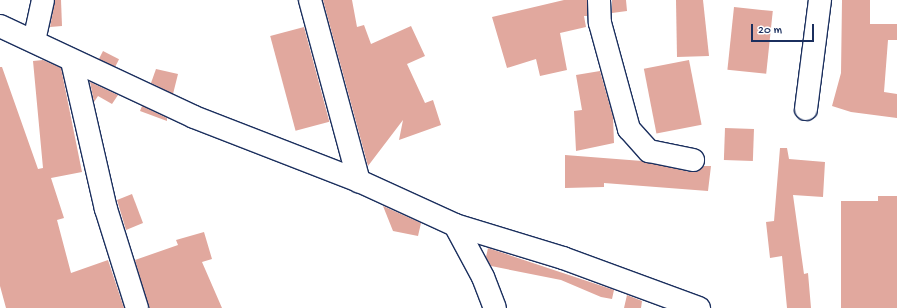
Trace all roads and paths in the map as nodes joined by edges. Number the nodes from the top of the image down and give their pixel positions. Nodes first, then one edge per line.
1 (43, 0) edge
2 (310, 0) edge
3 (599, 0) edge
4 (820, 0) edge
5 (0, 26) edge
6 (34, 40) junction
7 (72, 61) junction
8 (806, 109) dead end
9 (693, 160) dead end
10 (359, 181) junction
11 (456, 225) junction
12 (136, 308) edge
13 (495, 308) edge
14 (699, 308) edge

1 - 6 street
2 - 10 street
3 - 9 street
4 - 8 street
5 - 6 street
6 - 7 street
7 - 10 street
7 - 12 street
10 - 11 street
11 - 13 street
11 - 14 street

